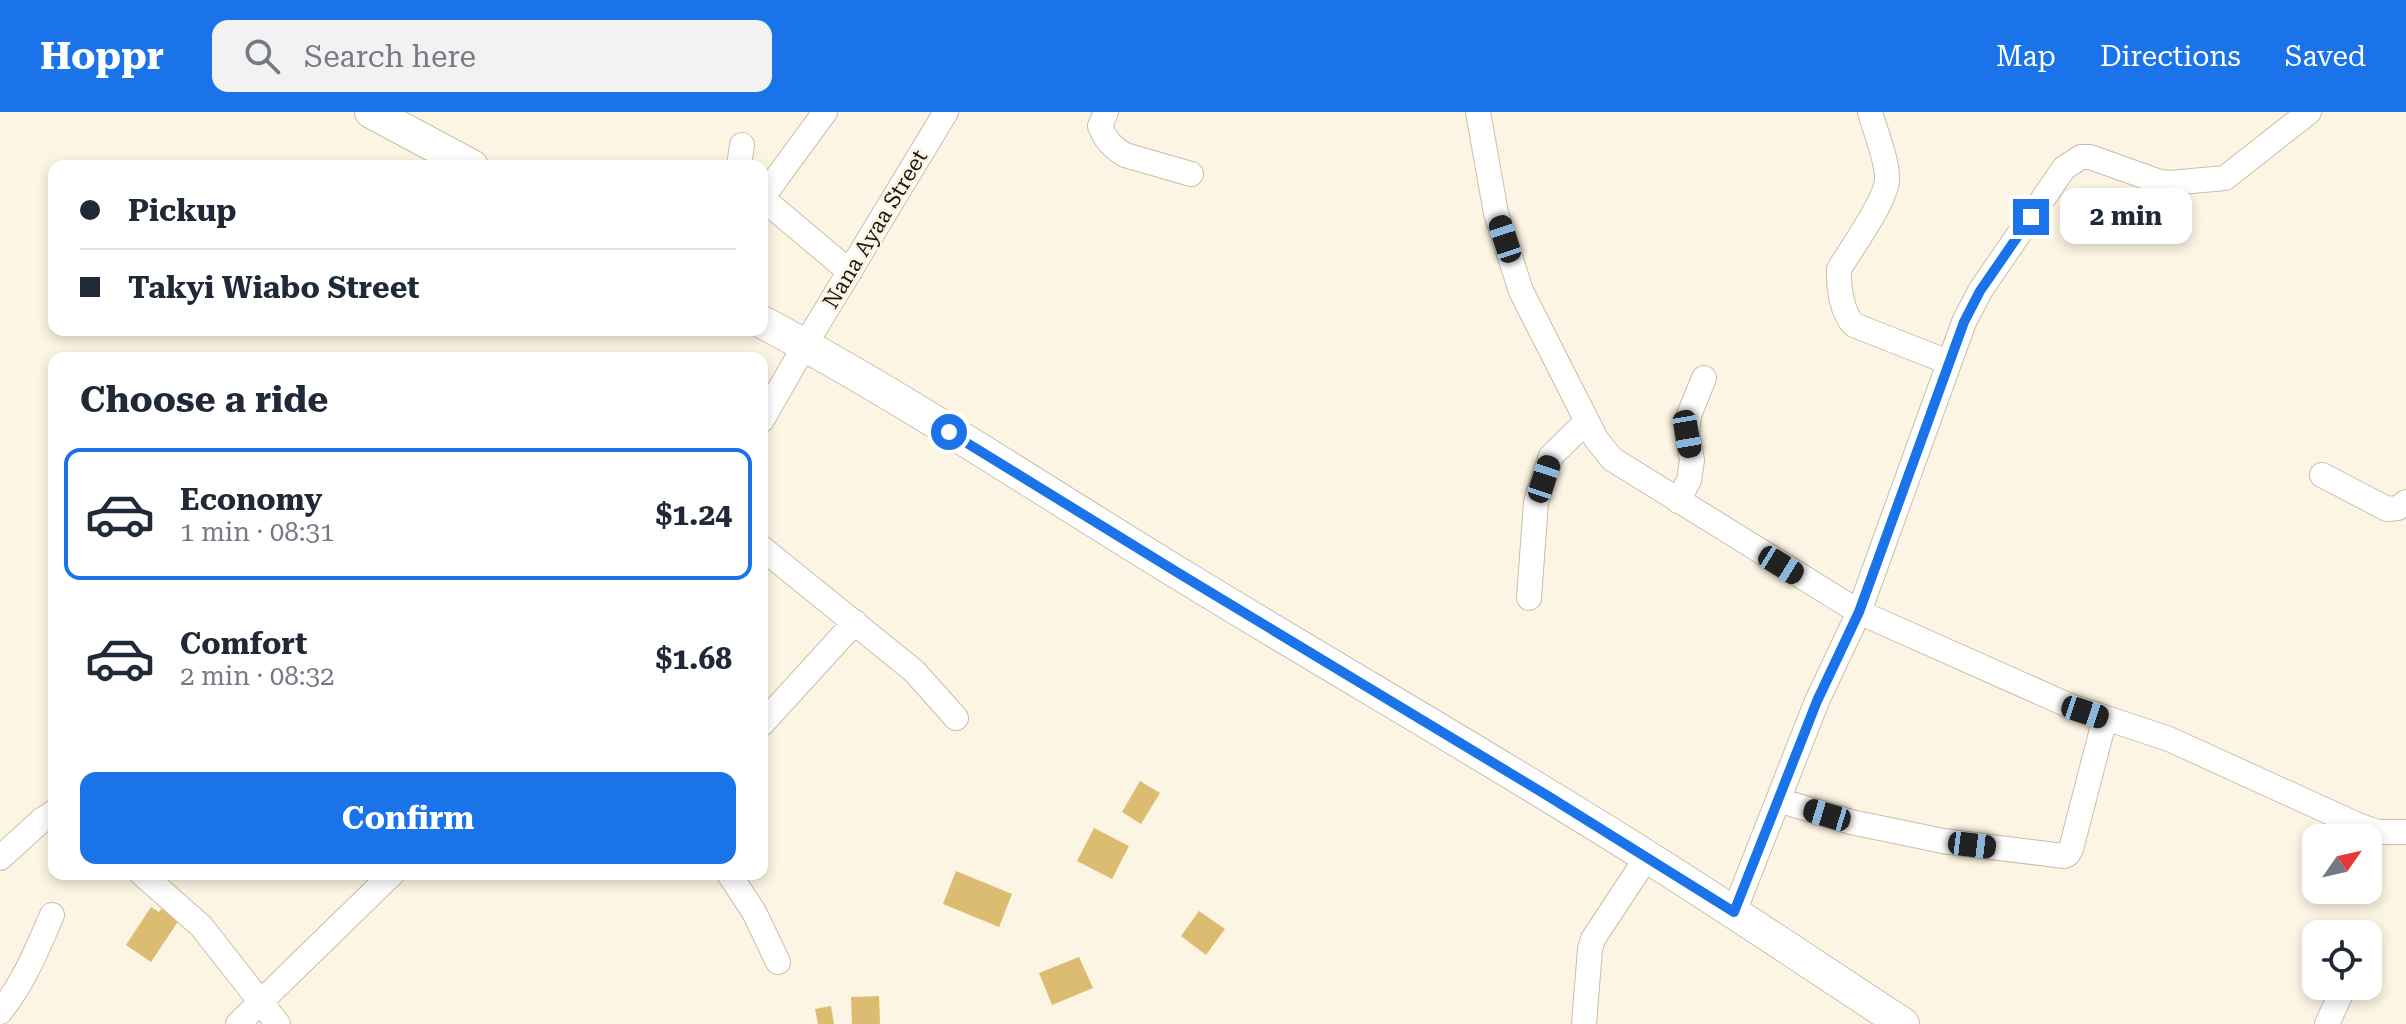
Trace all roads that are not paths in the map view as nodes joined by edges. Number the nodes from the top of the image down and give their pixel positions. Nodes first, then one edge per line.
1 (371, 112) edge
2 (825, 112) edge
3 (946, 112) edge
4 (1106, 112) edge
5 (1478, 112) edge
6 (1870, 112) edge
7 (2309, 112) edge
8 (461, 160) edge
9 (1191, 174) dead end
10 (768, 190) edge
11 (768, 203) edge
12 (850, 272) junction
13 (768, 325) edge
14 (805, 345) junction
15 (1948, 362) junction
16 (1704, 378) dead end
17 (768, 410) edge
18 (1587, 421) junction
19 (2322, 475) dead end
20 (1678, 501) junction
21 (2406, 502) edge
22 (768, 553) edge
23 (1529, 598) dead end
24 (1859, 612) junction
25 (855, 622) junction
26 (768, 717) edge
27 (956, 718) dead end
28 (2105, 718) junction
29 (1778, 800) junction
30 (48, 816) edge
31 (2406, 832) edge
32 (1647, 857) junction
33 (0, 858) edge
34 (149, 880) edge
35 (386, 880) edge
36 (733, 880) edge
37 (1734, 912) junction
38 (52, 915) dead end
39 (778, 962) dead end
40 (2338, 1000) edge
41 (262, 1001) junction
42 (0, 1012) edge
43 (238, 1024) edge
44 (278, 1024) edge
45 (1584, 1024) edge
46 (1903, 1024) edge
47 (2327, 1024) edge

1 - 8 main road
2 - 10 street
3 - 12 street, Nana Ayaa Street
4 - 9 street
5 - 18 street
6 - 15 street
7 - 15 street
11 - 12 street
12 - 14 street, Nana Ayaa Street
13 - 14 main road
14 - 17 street, Nana Ayaa Street
14 - 32 main road
15 - 24 street
16 - 20 street
18 - 20 street
18 - 23 street
19 - 21 street
20 - 24 street
22 - 25 street
24 - 28 street
24 - 29 street
25 - 26 street
25 - 27 street
28 - 29 street
28 - 31 street
29 - 37 street
30 - 33 street
32 - 37 main road
32 - 45 street
34 - 41 street
35 - 41 street
36 - 39 street
37 - 46 main road
38 - 42 street
40 - 47 street
41 - 43 street
41 - 44 street

